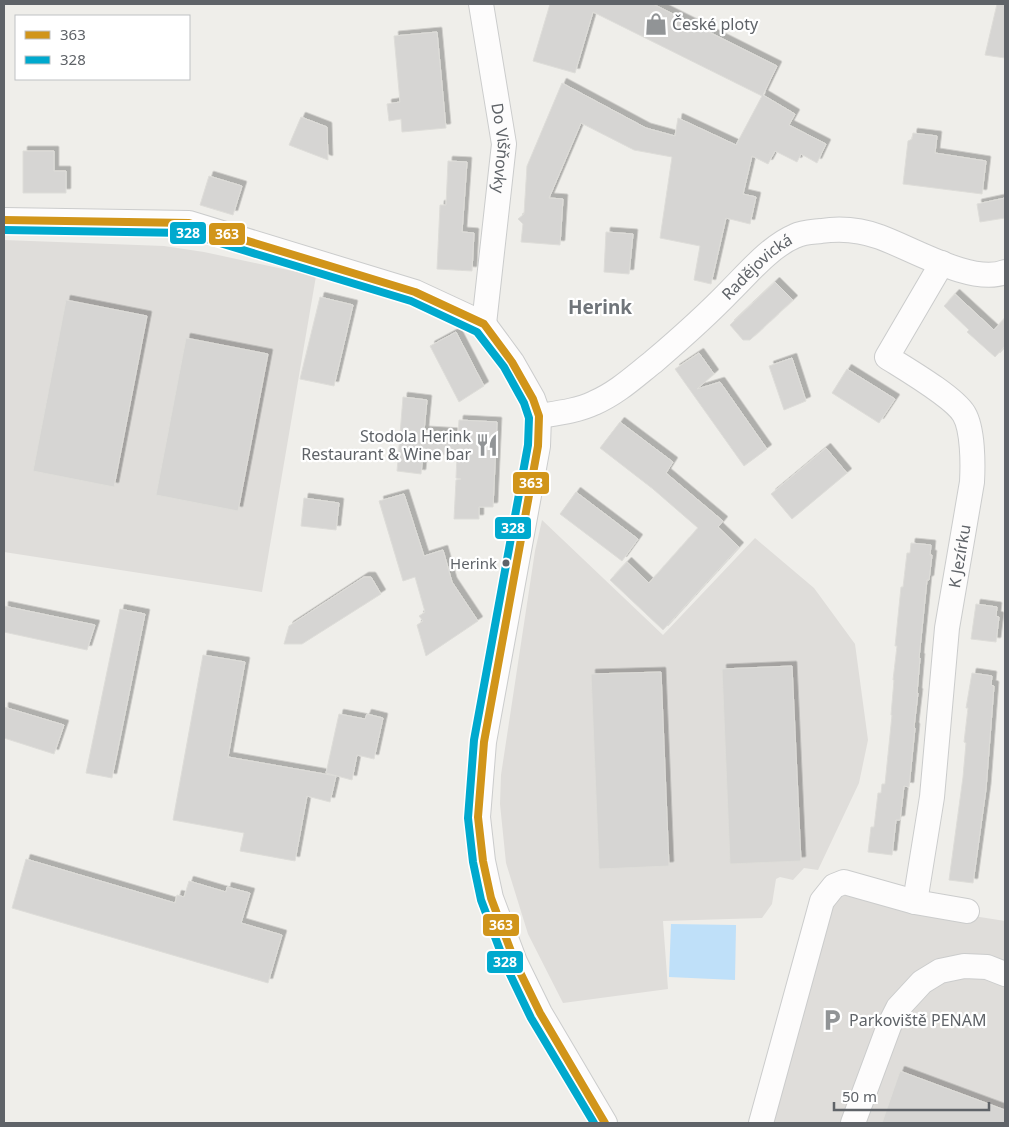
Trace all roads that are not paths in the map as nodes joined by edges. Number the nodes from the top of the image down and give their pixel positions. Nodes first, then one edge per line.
1 (482, 4) edge
2 (4, 220) edge
3 (942, 263) junction
4 (1004, 275) edge
5 (484, 324) junction
6 (539, 416) junction
7 (915, 902) junction
8 (967, 911) dead end
9 (1005, 974) edge
10 (605, 1123) edge
11 (761, 1123) edge
12 (853, 1123) edge

1 - 5 street, Do Višňovky
2 - 5 street
3 - 4 street, Radějovická
3 - 6 street, Radějovická
3 - 7 street, K Jezírku
5 - 6 street
6 - 10 street
7 - 8 street
7 - 11 street
9 - 12 street

